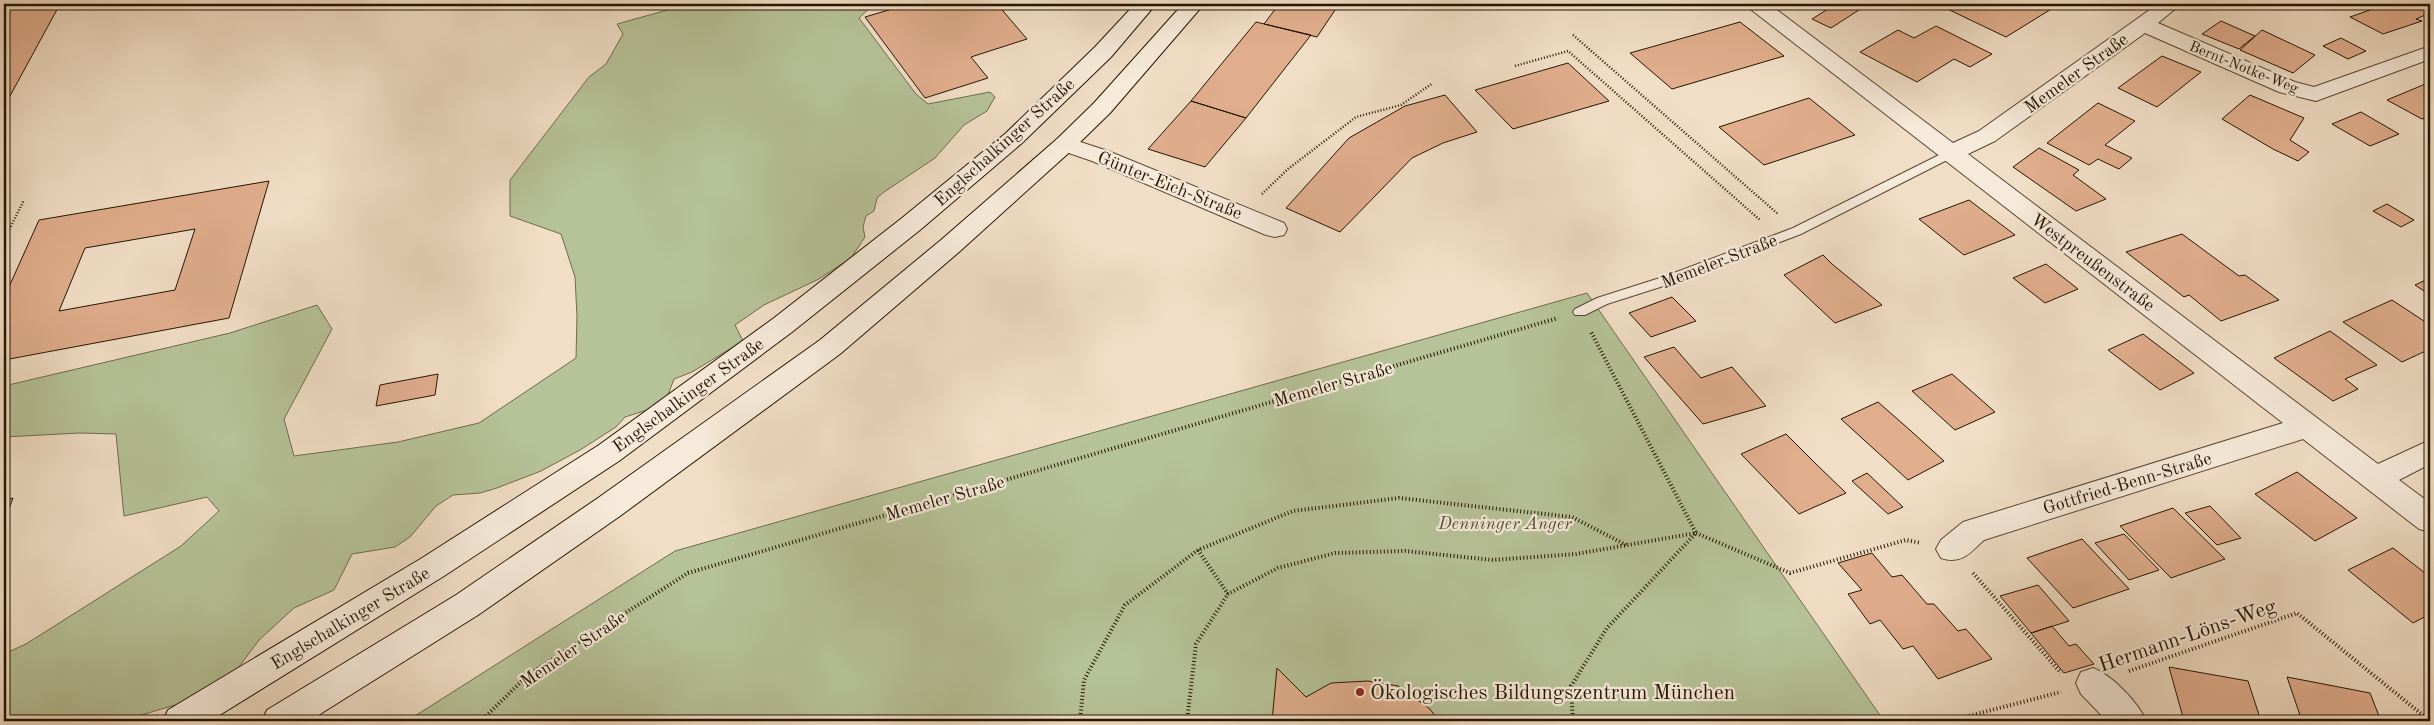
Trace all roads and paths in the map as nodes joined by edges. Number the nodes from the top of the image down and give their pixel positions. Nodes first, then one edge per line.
1 (1146, 4) edge
2 (1194, 4) edge
3 (1756, 4) edge
4 (2171, 4) edge
5 (2143, 24) junction
6 (1572, 35) dead end
7 (2430, 52) edge
8 (1515, 66) dead end
9 (1433, 83) dead end
10 (1064, 144) junction
11 (1951, 152) junction
12 (24, 200) dead end
13 (1242, 214) junction
14 (1275, 229) dead end
15 (1797, 231) junction
16 (1780, 238) junction
17 (4, 240) edge
18 (1580, 312) junction
19 (2308, 426) junction
20 (2430, 451) edge
21 (2376, 478) junction
22 (2430, 520) edge
23 (1696, 533) junction
24 (1627, 545) junction
25 (1952, 549) junction
26 (1198, 550) junction
27 (1228, 594) junction
28 (2093, 683) junction
29 (180, 721) edge
30 (279, 721) edge
31 (481, 721) edge
32 (1080, 721) edge
33 (1187, 721) edge
34 (1573, 721) edge
35 (1949, 721) edge
36 (2129, 721) edge
37 (2430, 721) edge

1 - 29 street, Englschalkinger Straße
2 - 10 street
3 - 11 street, Westpreußenstraße
4 - 5 street, Memeler Straße
5 - 7 street, Bernt-Notke-Weg
5 - 11 street, Memeler Straße
6 - 15 path
8 - 16 path
9 - 13 path
10 - 13 street, Günter-Eich-Straße
10 - 30 street
11 - 15 lane, Memeler Straße
11 - 19 street, Westpreußenstraße
12 - 17 path
13 - 14 street, Günter-Eich-Straße
15 - 16 lane, Memeler Straße
16 - 18 lane, Memeler Straße
18 - 23 path
18 - 31 path, Memeler Straße
19 - 21 street, Westpreußenstraße
19 - 25 street, Gottfried-Benn-Straße
20 - 21 street
21 - 22 street, Westpreußenstraße
23 - 24 path
23 - 25 path
23 - 34 path
24 - 26 path
24 - 27 path
25 - 28 path
26 - 27 path
26 - 32 path
27 - 33 path
28 - 35 path, Hermann-Löns-Weg
28 - 36 street
28 - 37 path, Hermann-Löns-Weg

